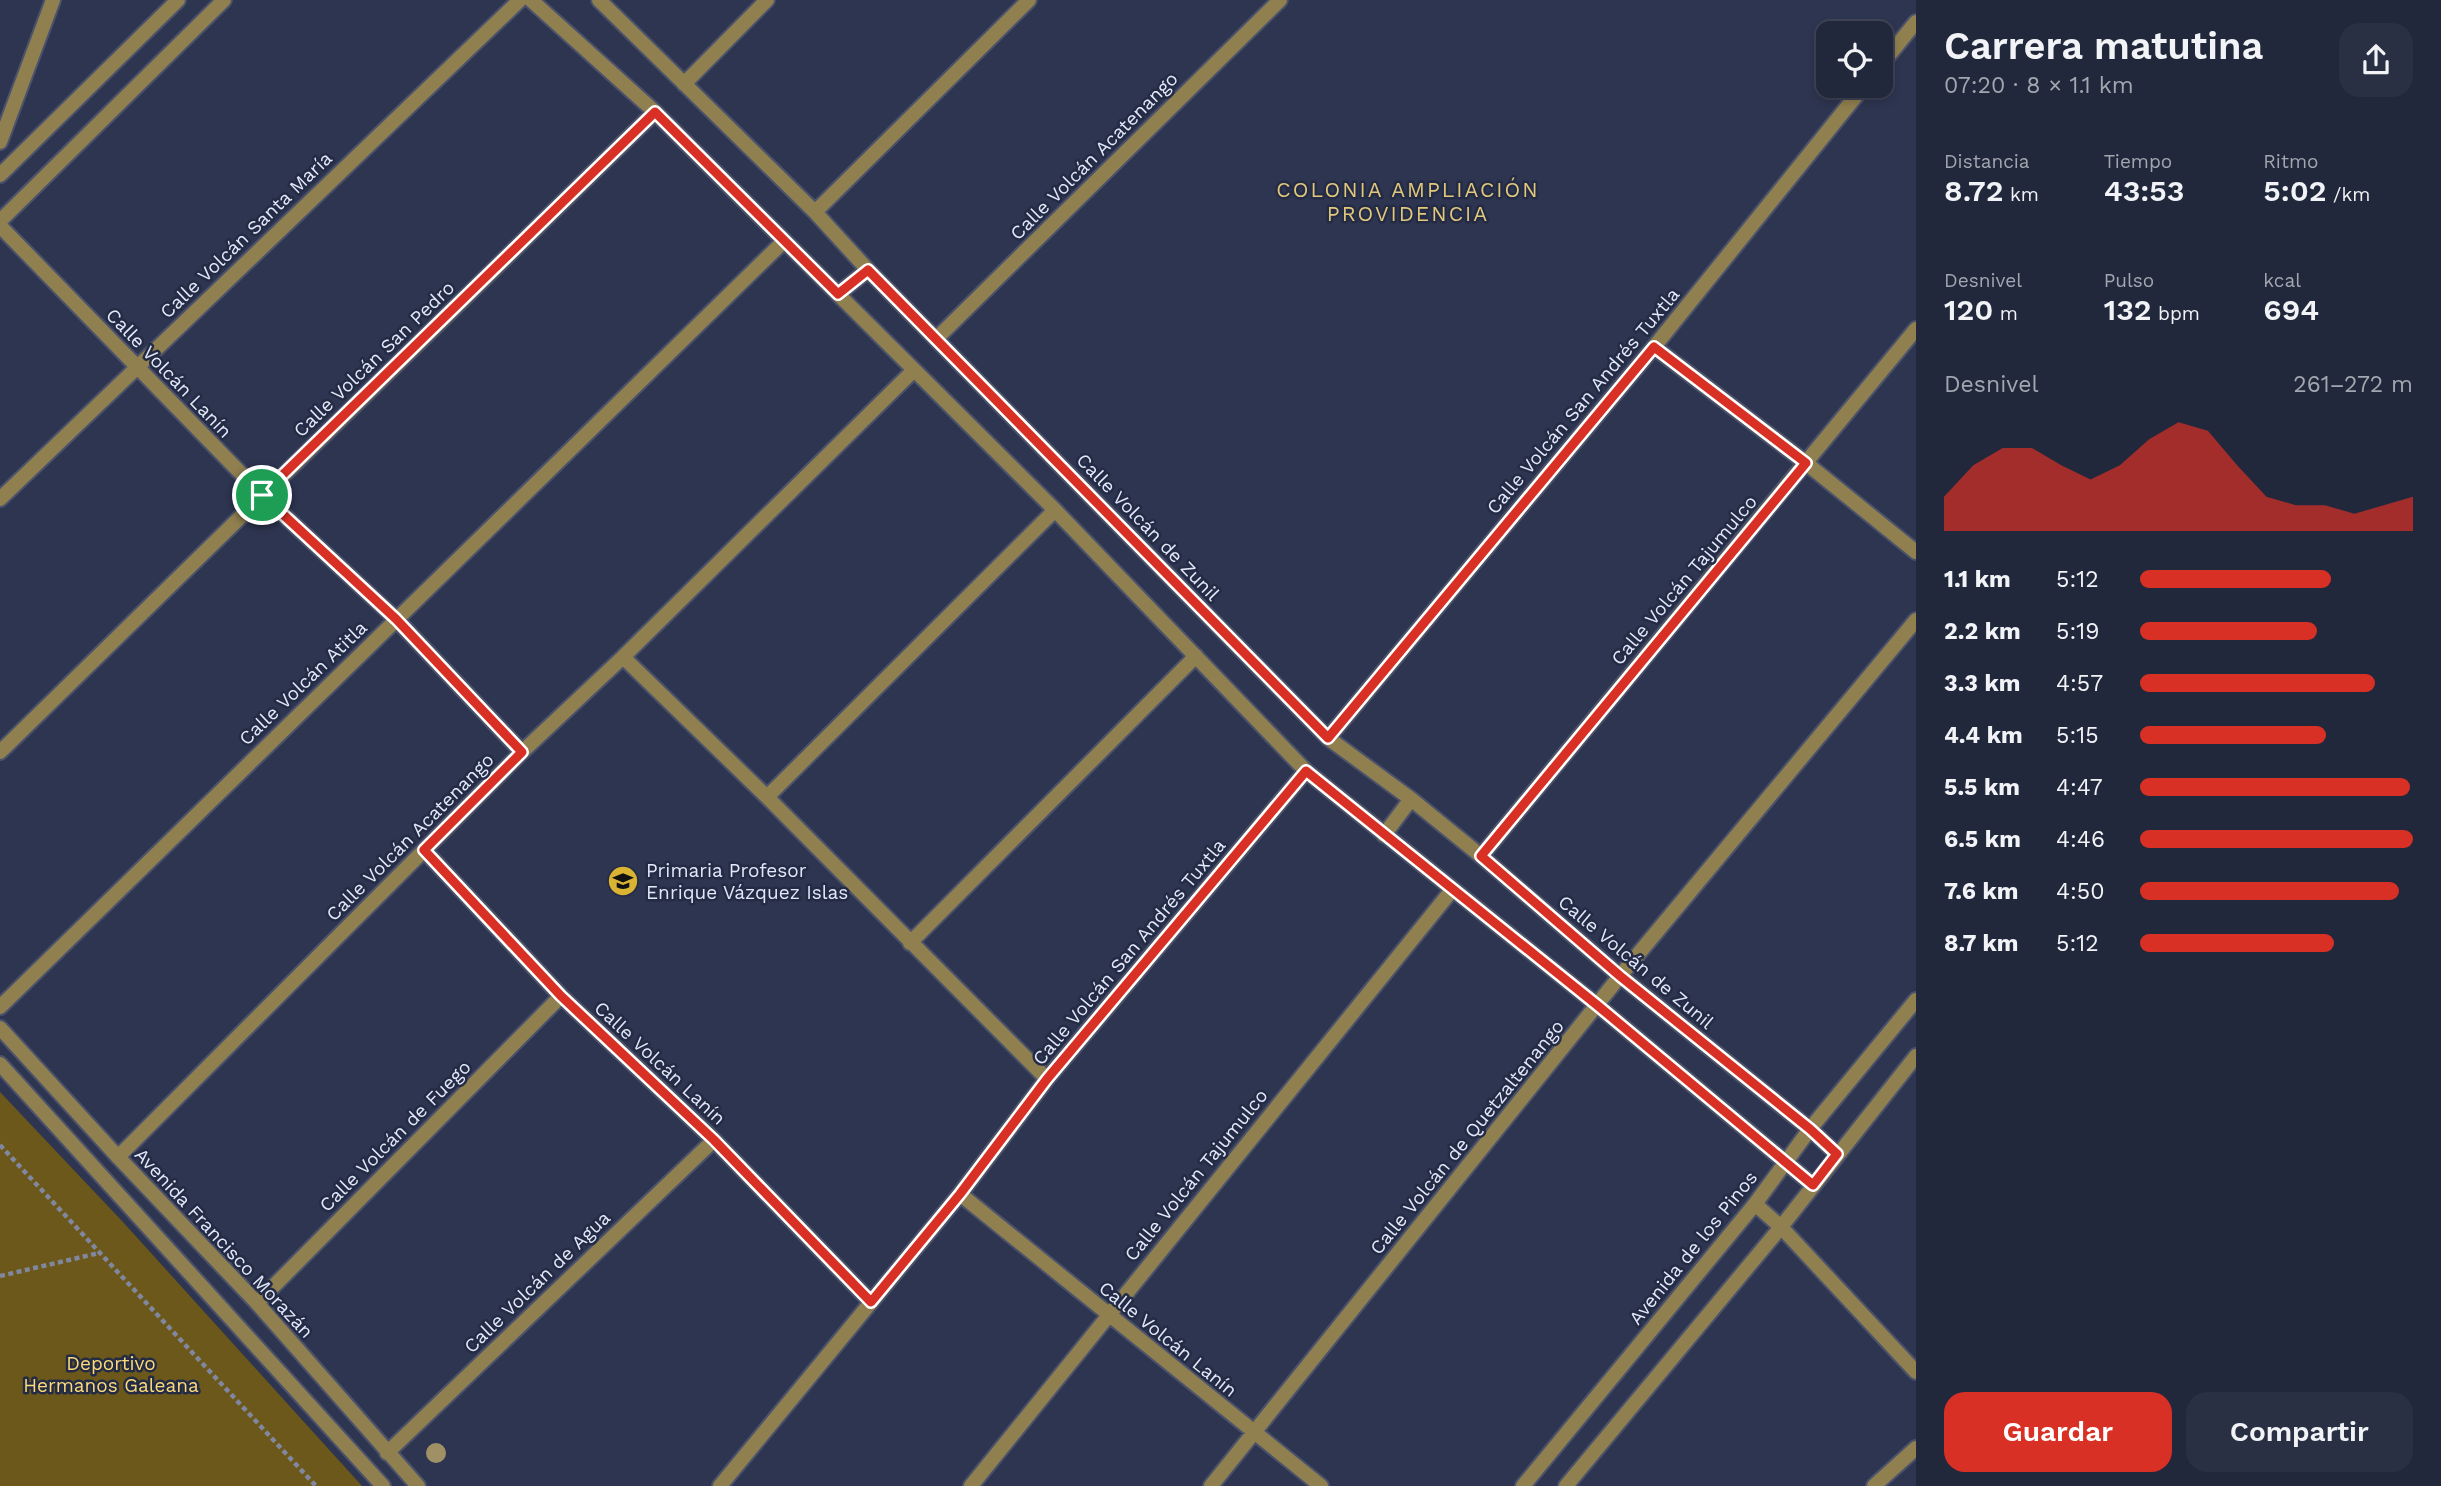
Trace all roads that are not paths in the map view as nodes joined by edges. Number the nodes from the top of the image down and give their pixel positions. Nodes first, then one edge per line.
1 (53, 0) edge
2 (178, 0) edge
3 (225, 0) edge
4 (520, 0) edge
5 (531, 0) edge
6 (599, 0) edge
7 (767, 0) edge
8 (1029, 0) edge
9 (1280, 0) edge
10 (1916, 22) edge
11 (1893, 50) edge
12 (684, 84) junction
13 (1854, 98) edge
14 (655, 112) junction
15 (0, 142) edge
16 (0, 175) edge
17 (815, 212) junction
18 (0, 221) edge
19 (0, 226) edge
20 (784, 241) junction
21 (868, 270) junction
22 (838, 294) junction
23 (1916, 329) edge
24 (936, 339) junction
25 (1654, 347) junction
26 (135, 367) junction
27 (914, 371) junction
28 (1806, 463) junction
29 (262, 495) junction
30 (0, 499) edge
31 (1055, 510) junction
32 (1916, 552) edge
33 (396, 619) junction
34 (1916, 620) edge
35 (1196, 656) junction
36 (623, 657) junction
37 (1328, 738) junction
38 (0, 752) edge
39 (522, 752) junction
40 (1306, 771) junction
41 (767, 797) junction
42 (1411, 799) junction
43 (1384, 835) junction
44 (424, 850) junction
45 (1481, 856) junction
46 (1452, 890) junction
47 (910, 943) junction
48 (1620, 976) junction
49 (561, 996) junction
50 (1916, 1000) edge
51 (1597, 1005) junction
52 (0, 1007) edge
53 (0, 1028) edge
54 (1916, 1056) edge
55 (0, 1065) edge
56 (1047, 1079) junction
57 (1810, 1129) junction
58 (714, 1140) junction
59 (1837, 1154) junction
60 (118, 1157) junction
61 (1786, 1161) junction
62 (1813, 1185) junction
63 (960, 1194) junction
64 (1755, 1204) junction
65 (1781, 1227) junction
66 (871, 1302) junction
67 (257, 1303) junction
68 (1107, 1315) junction
69 (1916, 1372) edge
70 (1254, 1433) junction
71 (1916, 1448) edge
72 (387, 1452) junction
73 (383, 1486) edge
74 (418, 1486) edge
75 (720, 1486) edge
76 (971, 1486) edge
77 (1211, 1486) edge
78 (1321, 1486) edge
79 (1523, 1486) edge
80 (1566, 1486) edge
81 (1874, 1486) edge

1 - 15 street
2 - 16 street
3 - 18 street
4 - 26 street, Calle Volcán Santa María
5 - 14 street
6 - 12 street, Calle Volcán de Zunil
7 - 12 street
8 - 17 street
9 - 24 street, Calle Volcán Acatenango
10 - 11 street
12 - 17 street, Calle Volcán de Zunil
13 - 25 street, Calle Volcán San Andrés Tuxtla
14 - 20 street
14 - 29 street, Calle Volcán San Pedro
17 - 21 street, Calle Volcán de Zunil
19 - 26 street, Calle Volcán Lanín
20 - 22 street
20 - 33 street, Calle Volcán Atitla
21 - 22 street
21 - 24 street, Calle Volcán de Zunil
22 - 27 street
23 - 28 street, Calle Volcán Tajumulco
24 - 37 street, Calle Volcán de Zunil
25 - 28 street
25 - 37 street, Calle Volcán San Andrés Tuxtla
26 - 29 street, Calle Volcán Lanín
26 - 30 street, Calle Volcán Santa María
27 - 31 street
27 - 36 street, Calle Volcán Acatenango
28 - 32 street
28 - 45 street, Calle Volcán Tajumulco
29 - 33 street, Calle Volcán Lanín
29 - 38 street, Calle Volcán San Pedro
31 - 35 street
31 - 41 street
33 - 39 street, Calle Volcán Lanín
33 - 52 street, Calle Volcán Atitla
34 - 48 street, Calle Volcán de Quetzaltenango
35 - 40 street
35 - 47 street
36 - 39 street, Calle Volcán Acatenango
36 - 41 street
37 - 42 street, Calle Volcán de Zunil
39 - 44 street, Calle Volcán Acatenango
40 - 43 street
40 - 56 street, Calle Volcán San Andrés Tuxtla
41 - 47 street
42 - 43 street
42 - 45 street, Calle Volcán de Zunil
43 - 46 street
44 - 49 street, Calle Volcán Lanín
44 - 60 street, Calle Volcán Acatenango
45 - 48 street, Calle Volcán de Zunil
46 - 51 street
46 - 68 street, Calle Volcán Tajumulco
47 - 56 street
48 - 51 street, Calle Volcán de Quetzaltenango
48 - 57 street, Calle Volcán de Zunil
49 - 58 street, Calle Volcán Lanín
49 - 67 street, Calle Volcán de Fuego
50 - 57 street, Avenida de los Pinos
51 - 61 street
51 - 70 street, Calle Volcán de Quetzaltenango
53 - 60 street, Avenida Francisco Morazán
54 - 59 street
55 - 73 street
56 - 63 street, Calle Volcán San Andrés Tuxtla
57 - 59 street, Calle Volcán de Zunil
57 - 61 street, Avenida de los Pinos
58 - 66 street, Calle Volcán Lanín
58 - 72 street, Calle Volcán de Agua
59 - 62 street
60 - 67 street, Avenida Francisco Morazán
61 - 62 street
61 - 64 street, Avenida de los Pinos
62 - 65 street
63 - 66 street, Calle Volcán San Andrés Tuxtla
63 - 68 street, Calle Volcán Lanín
64 - 65 street
64 - 79 street, Avenida de los Pinos
65 - 69 street
65 - 80 street
66 - 75 street, Calle Volcán San Andrés Tuxtla
67 - 72 street, Avenida Francisco Morazán
68 - 70 street, Calle Volcán Lanín
68 - 76 street, Calle Volcán Tajumulco
70 - 77 street, Calle Volcán de Quetzaltenango
70 - 78 street, Calle Volcán Lanín
71 - 81 street
72 - 74 street, Avenida Francisco Morazán

